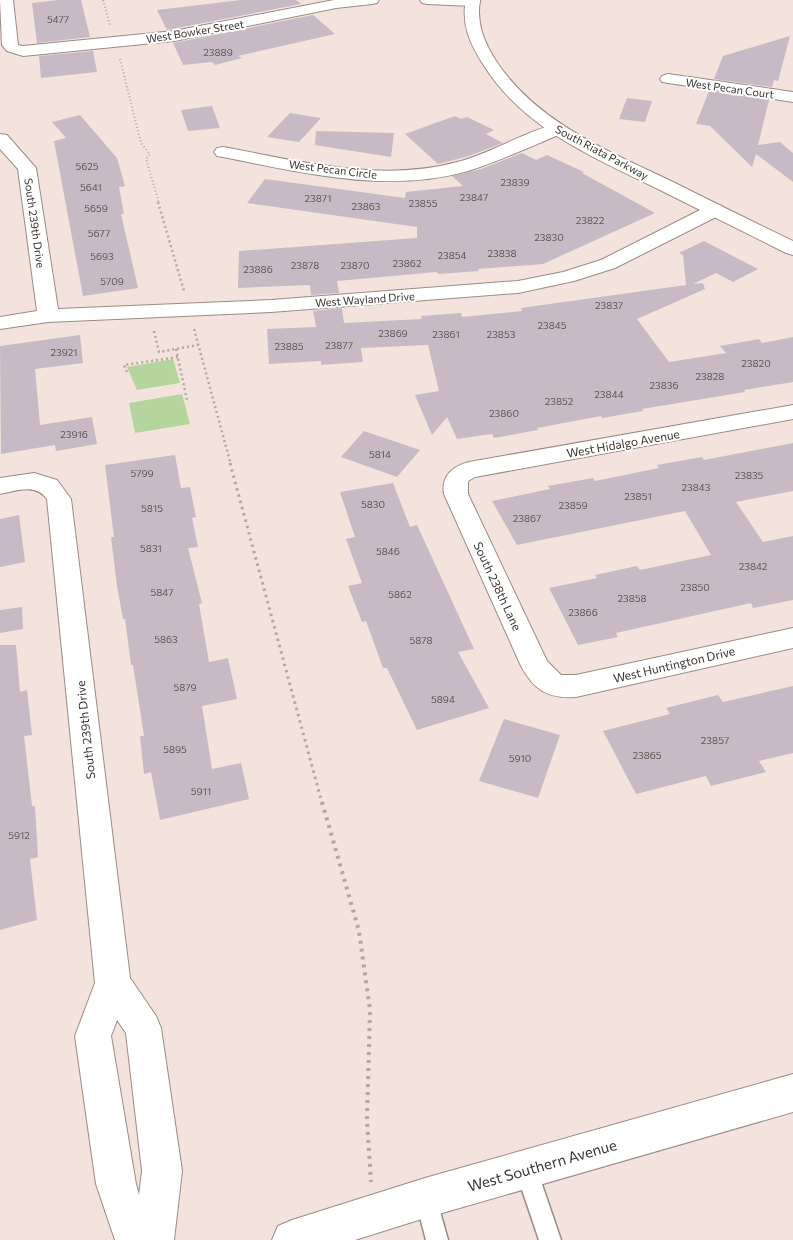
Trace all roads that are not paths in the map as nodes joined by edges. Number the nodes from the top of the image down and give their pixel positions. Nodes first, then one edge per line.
1 (6, 0) edge
2 (372, 0) edge
3 (427, 0) edge
4 (473, 1) edge
5 (668, 79) dead end
6 (793, 97) edge
7 (557, 128) junction
8 (1, 140) dead end
9 (223, 152) dead end
10 (714, 210) junction
11 (793, 249) edge
12 (48, 316) junction
13 (0, 324) edge
14 (793, 412) edge
15 (456, 479) joint
16 (0, 486) edge
17 (793, 638) edge
18 (555, 686) joint
19 (114, 983) junction
20 (793, 1093) edge
21 (526, 1169) junction
22 (425, 1198) junction
23 (307, 1238) edge
24 (135, 1240) edge
25 (154, 1240) edge
26 (437, 1240) edge
27 (550, 1240) edge

1 - 2 street, West Bowker Street
3 - 4 street
4 - 7 street, South Riata Parkway
5 - 6 street, West Pecan Court
7 - 9 street, West Pecan Circle
7 - 10 street, South Riata Parkway
8 - 12 street, South 239th Drive
10 - 11 street, South Riata Parkway
10 - 12 street, West Wayland Drive
12 - 13 street, West Wayland Drive
14 - 15 street, West Hidalgo Avenue
15 - 18 street, South 238th Lane
16 - 19 street, South 239th Drive
17 - 18 street, West Huntington Drive
19 - 24 street, South 239th Drive
19 - 25 street, South 239th Drive
20 - 21 street, West Southern Avenue
21 - 22 street, West Southern Avenue
21 - 27 lane
22 - 23 street, West Southern Avenue
22 - 26 lane

